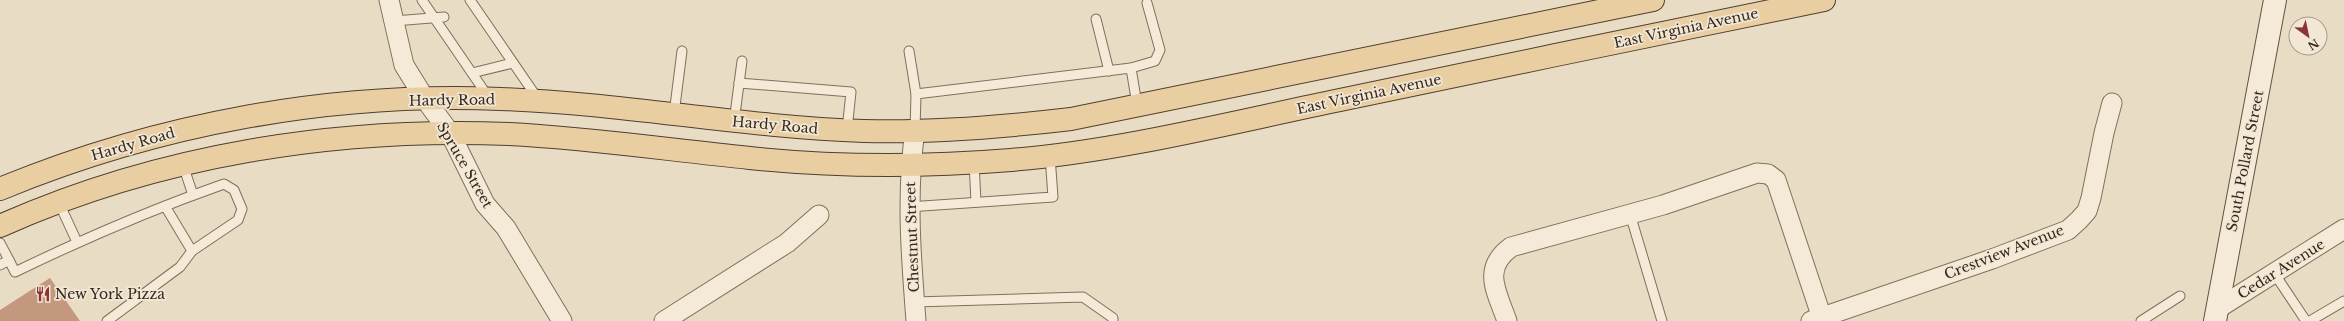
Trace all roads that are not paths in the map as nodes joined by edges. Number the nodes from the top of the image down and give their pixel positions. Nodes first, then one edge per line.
1 (389, 0) edge
2 (422, 0) edge
3 (470, 0) edge
4 (1653, 0) edge
5 (1824, 0) edge
6 (2275, 0) edge
7 (1147, 3) dead end
8 (444, 17) dead end
9 (435, 19) junction
10 (1096, 19) dead end
11 (394, 21) junction
12 (682, 51) dead end
13 (909, 51) dead end
14 (742, 61) dead end
15 (513, 63) junction
16 (1131, 68) junction
17 (1109, 71) junction
18 (472, 73) junction
19 (738, 83) junction
20 (916, 94) junction
21 (425, 99) junction
22 (490, 99) junction
23 (540, 102) junction
24 (2112, 103) dead end
25 (1137, 105) junction
26 (674, 115) junction
27 (734, 122) junction
28 (847, 130) junction
29 (915, 130) junction
30 (450, 133) junction
31 (1050, 156) junction
32 (974, 162) junction
33 (183, 165) junction
34 (910, 166) junction
35 (0, 189) edge
36 (193, 195) junction
37 (976, 202) junction
38 (60, 203) junction
39 (165, 206) junction
40 (908, 207) junction
41 (1630, 214) junction
42 (819, 215) dead end
43 (0, 226) edge
44 (2344, 229) edge
45 (77, 242) junction
46 (0, 243) edge
47 (192, 251) junction
48 (9, 260) junction
49 (0, 265) edge
50 (2274, 273) junction
51 (2180, 296) dead end
52 (2344, 301) edge
53 (914, 302) junction
54 (2216, 315) edge
55 (1819, 320) edge
56 (107, 321) edge
57 (562, 321) edge
58 (664, 321) edge
59 (916, 321) edge
60 (1113, 321) edge
61 (1507, 321) edge
62 (1662, 321) edge
63 (2141, 321) edge
64 (2306, 321) edge
65 (2310, 321) edge

1 - 11 street, Spruce Street
2 - 9 lane
3 - 15 lane
4 - 25 main road
5 - 31 main road, East Virginia Avenue
6 - 54 main road, South Pollard Street
7 - 16 lane
8 - 9 lane
9 - 11 lane
9 - 18 lane
10 - 17 lane
11 - 21 street, Spruce Street
12 - 26 lane
13 - 20 lane
14 - 19 lane
15 - 18 lane
15 - 23 lane
16 - 17 lane
16 - 25 lane
17 - 20 lane
18 - 22 lane
19 - 27 lane
19 - 28 lane
20 - 29 lane
21 - 22 main road, Hardy Road
21 - 30 street, Spruce Street
21 - 35 main road, Hardy Road
22 - 23 main road, Hardy Road
23 - 26 main road, Hardy Road
24 - 55 street, Crestview Avenue
25 - 29 main road
26 - 27 main road, Hardy Road
27 - 28 main road, Hardy Road
28 - 29 main road, Hardy Road
29 - 34 street, Chestnut Street
30 - 33 main road
30 - 34 main road
30 - 57 street, Spruce Street
31 - 32 main road, East Virginia Avenue
31 - 37 lane
32 - 34 main road, East Virginia Avenue
32 - 37 lane
33 - 36 lane
33 - 38 main road
34 - 40 street, Chestnut Street
36 - 39 lane
36 - 47 lane
37 - 40 lane
38 - 43 main road
38 - 45 lane
39 - 45 lane
39 - 47 lane
40 - 53 street, Chestnut Street
41 - 55 street
41 - 61 street
41 - 62 lane
42 - 58 street
44 - 50 street, Cedar Avenue
45 - 48 lane
46 - 48 lane
47 - 56 lane
48 - 49 lane
50 - 54 street, Cedar Avenue
50 - 64 lane
51 - 63 lane
52 - 65 lane
53 - 59 street, Chestnut Street
53 - 60 lane

